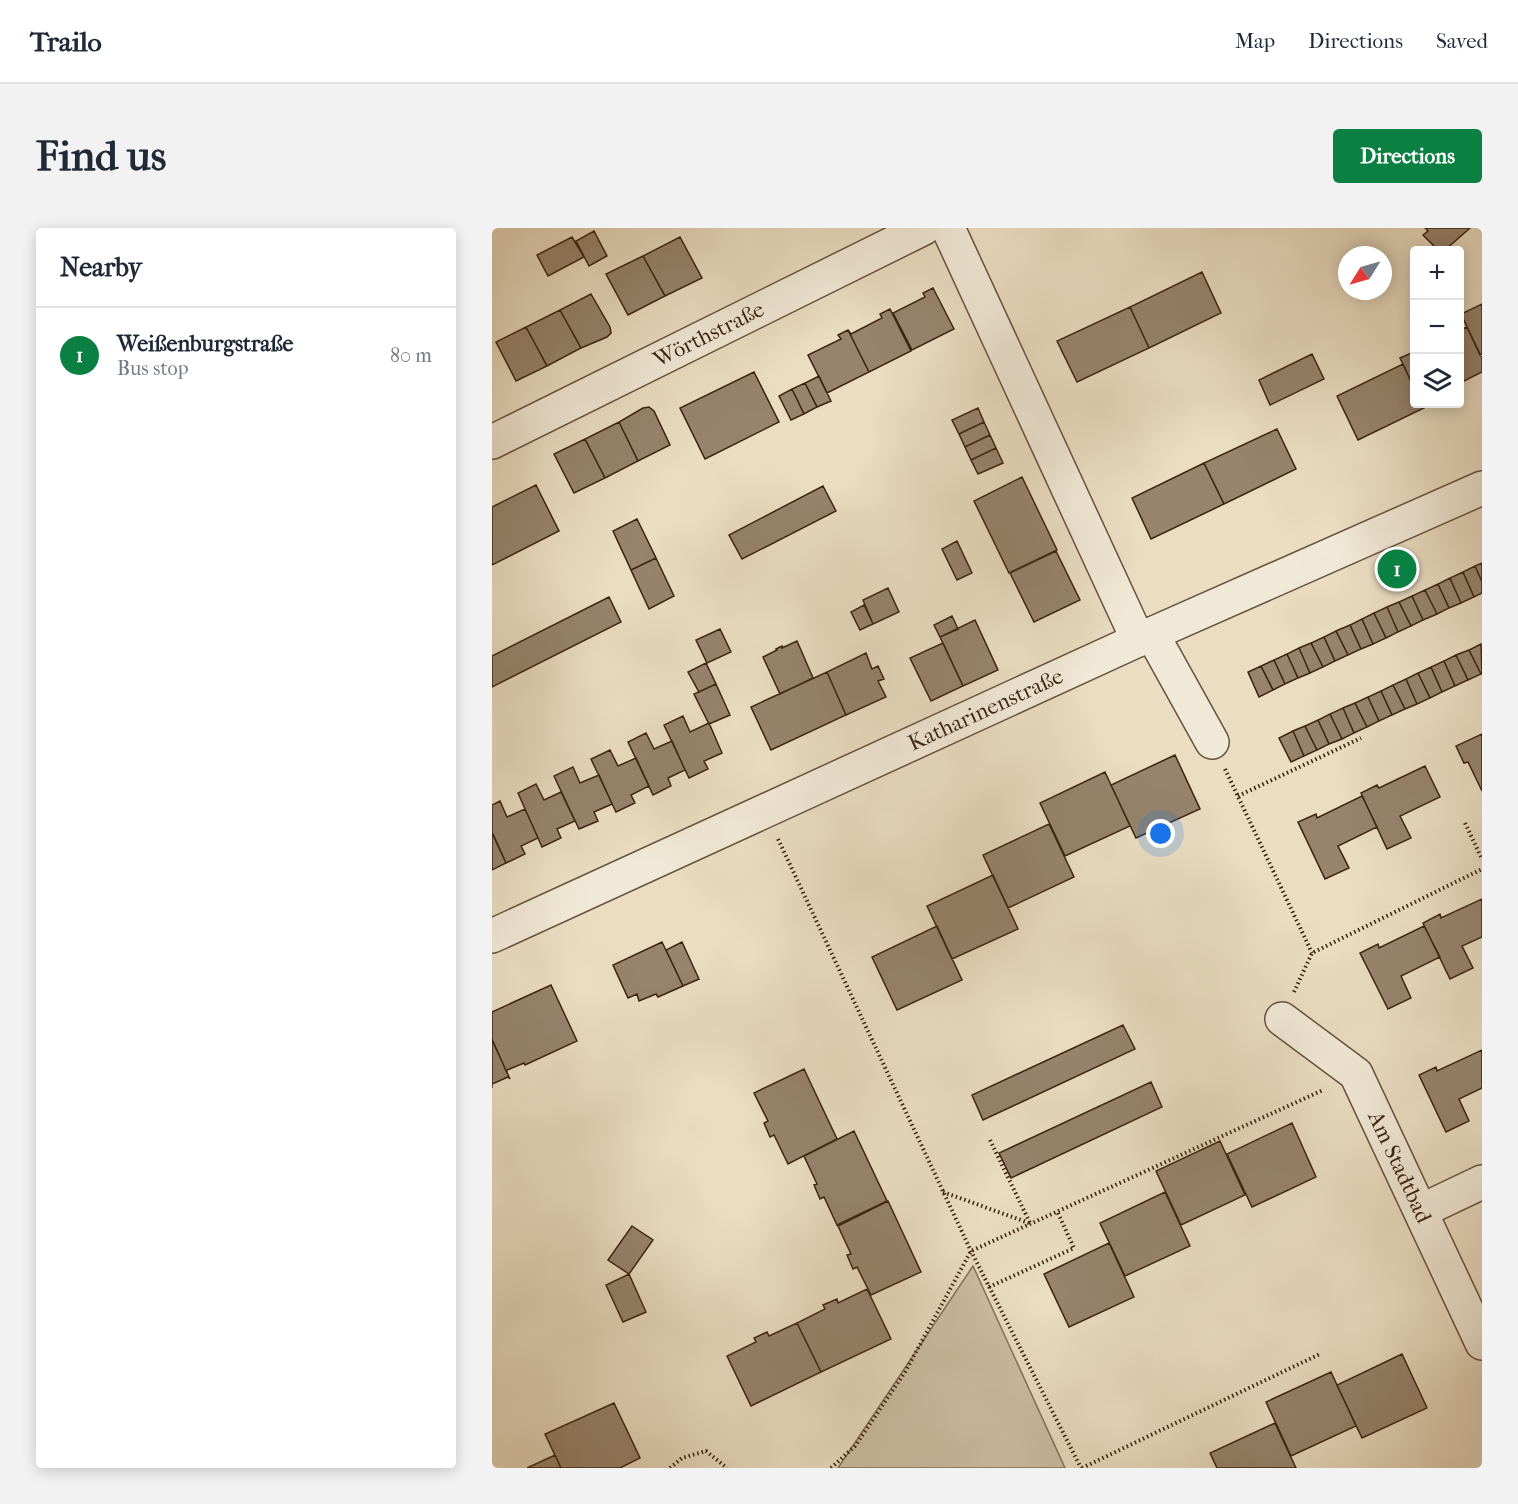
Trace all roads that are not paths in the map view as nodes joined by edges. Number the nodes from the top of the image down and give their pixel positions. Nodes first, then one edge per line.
1 (924, 228) edge
2 (948, 228) edge
3 (492, 442) edge
4 (1482, 488) edge
5 (1145, 637) junction
6 (1212, 742) road end
7 (492, 936) edge
8 (1282, 1019) road end
9 (1482, 1182) edge
10 (1421, 1211) junction
11 (1482, 1343) edge

1 - 3 street, Wörthstraße
2 - 5 street
4 - 5 street, Katharinenstraße
5 - 6 street
5 - 7 street, Katharinenstraße
8 - 10 street, Am Stadtbad
9 - 10 street
10 - 11 street, Am Stadtbad

